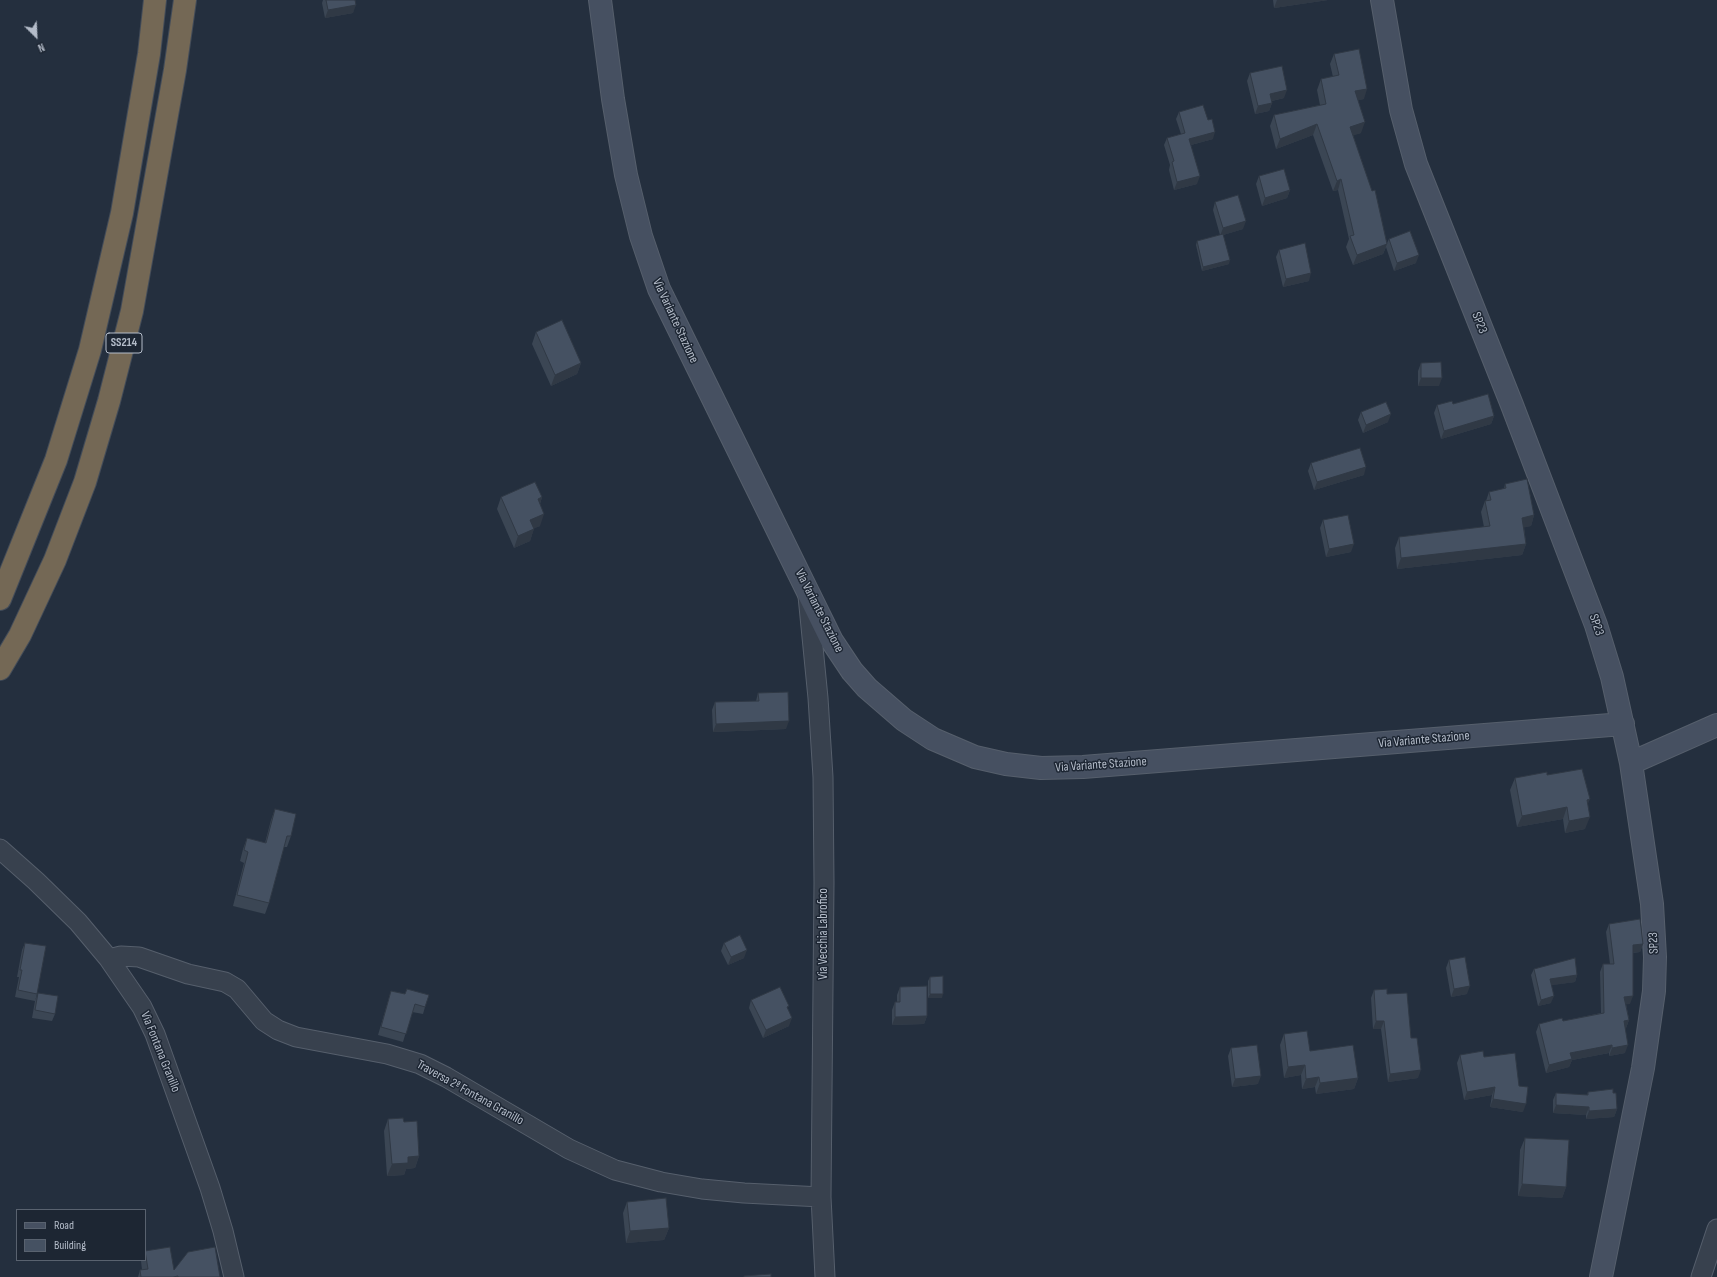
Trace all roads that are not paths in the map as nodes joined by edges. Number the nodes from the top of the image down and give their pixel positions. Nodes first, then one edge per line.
1 (155, 0) edge
2 (185, 0) edge
3 (600, 0) edge
4 (1382, 0) edge
5 (807, 591) junction
6 (0, 598) edge
7 (0, 668) edge
8 (1623, 724) junction
9 (1717, 725) edge
10 (1631, 763) junction
11 (0, 849) edge
12 (110, 959) junction
13 (821, 1196) junction
14 (1717, 1229) edge
15 (234, 1277) edge
16 (825, 1277) edge
17 (1600, 1277) edge
18 (1702, 1277) edge

1 - 6 highway, SS214
2 - 7 highway, SS214
3 - 5 street, Via Variante Stazione
4 - 8 street, SP23 / SP23
5 - 8 street, Via Variante Stazione
5 - 13 street, Via Vecchia Labrofico
8 - 10 street, SP23 / SP23
9 - 10 street
10 - 17 street, SP23 / SP23
11 - 12 street, Via Fontana Granillo
12 - 13 street, Traversa 2ª Fontana Granillo
12 - 15 street, Via Fontana Granillo
13 - 16 street, Via Vecchia Labrofico
14 - 18 street

